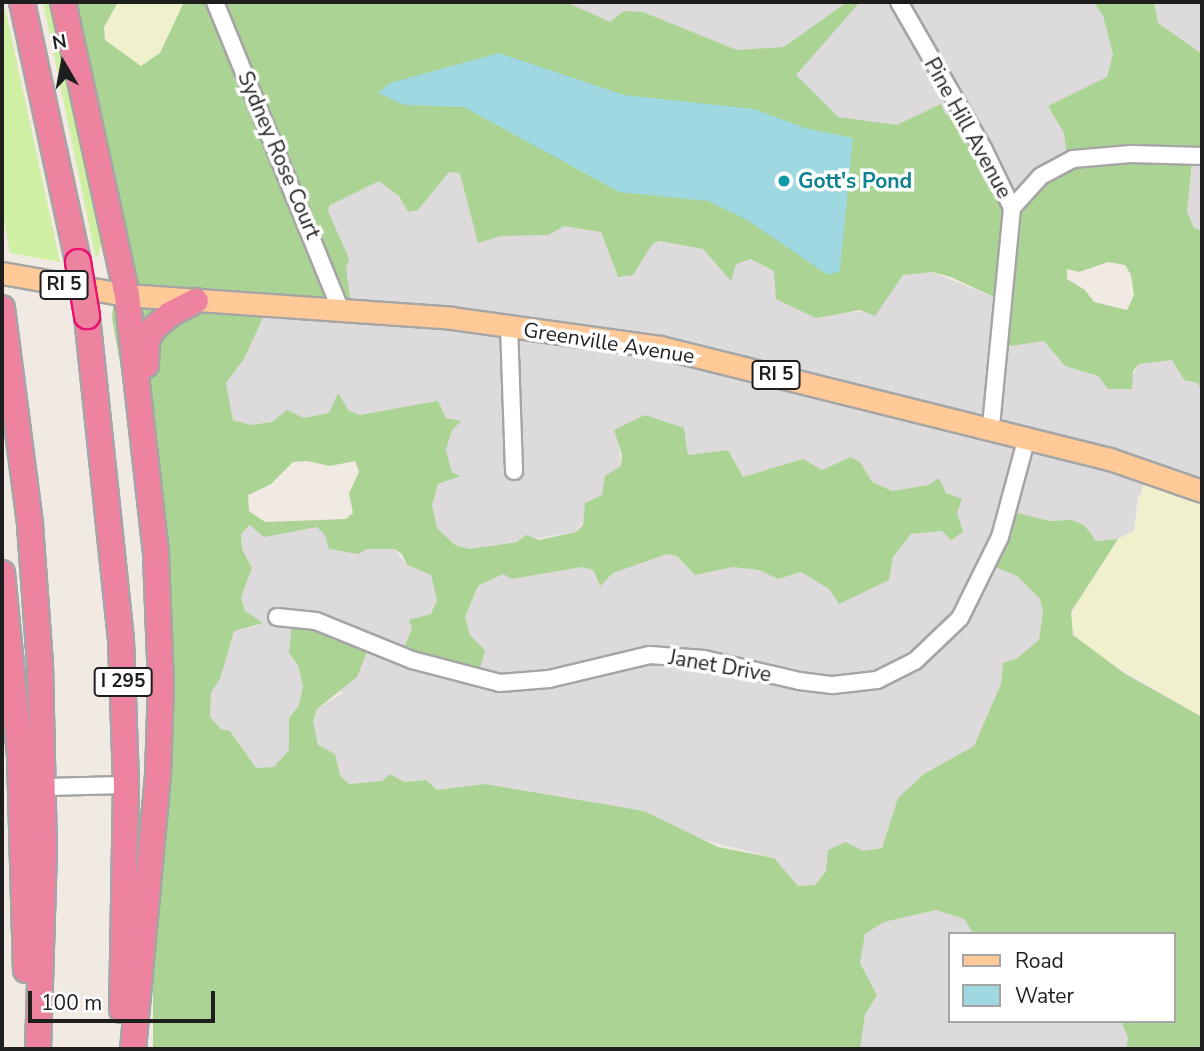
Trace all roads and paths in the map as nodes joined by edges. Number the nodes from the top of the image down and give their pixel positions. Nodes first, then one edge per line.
1 (22, 2) edge
2 (63, 2) edge
3 (215, 2) edge
4 (899, 2) edge
5 (1202, 156) edge
6 (1012, 208) junction
7 (2, 274) edge
8 (127, 295) junction
9 (197, 301) junction
10 (2, 308) edge
11 (341, 310) junction
12 (509, 326) junction
13 (991, 428) junction
14 (145, 435) junction
15 (1027, 438) junction
16 (514, 471) dead end
17 (1202, 491) edge
18 (2, 573) edge
19 (277, 617) dead end
20 (126, 785) junction
21 (44, 787) junction
22 (27, 1049) edge
23 (38, 1049) edge
24 (120, 1049) edge
25 (133, 1049) edge

1 - 20 highway, I 295, bridge
2 - 8 highway
3 - 11 street, Sydney Rose Court
4 - 6 street, Pine Hill Avenue
5 - 6 street
6 - 13 street, Pine Hill Avenue
7 - 8 main road, Greenville Avenue / RI 5
8 - 9 main road, Greenville Avenue / RI 5
8 - 14 highway
9 - 11 main road, Greenville Avenue / RI 5
9 - 14 highway
10 - 21 highway
11 - 12 main road, Greenville Avenue / RI 5
12 - 13 main road, Greenville Avenue / RI 5
12 - 16 street
13 - 15 main road, Greenville Avenue / RI 5
14 - 25 highway
15 - 17 main road, Greenville Avenue / RI 5
15 - 19 street, Janet Drive
18 - 22 highway
20 - 21 street
20 - 24 highway, I 295
21 - 23 highway

